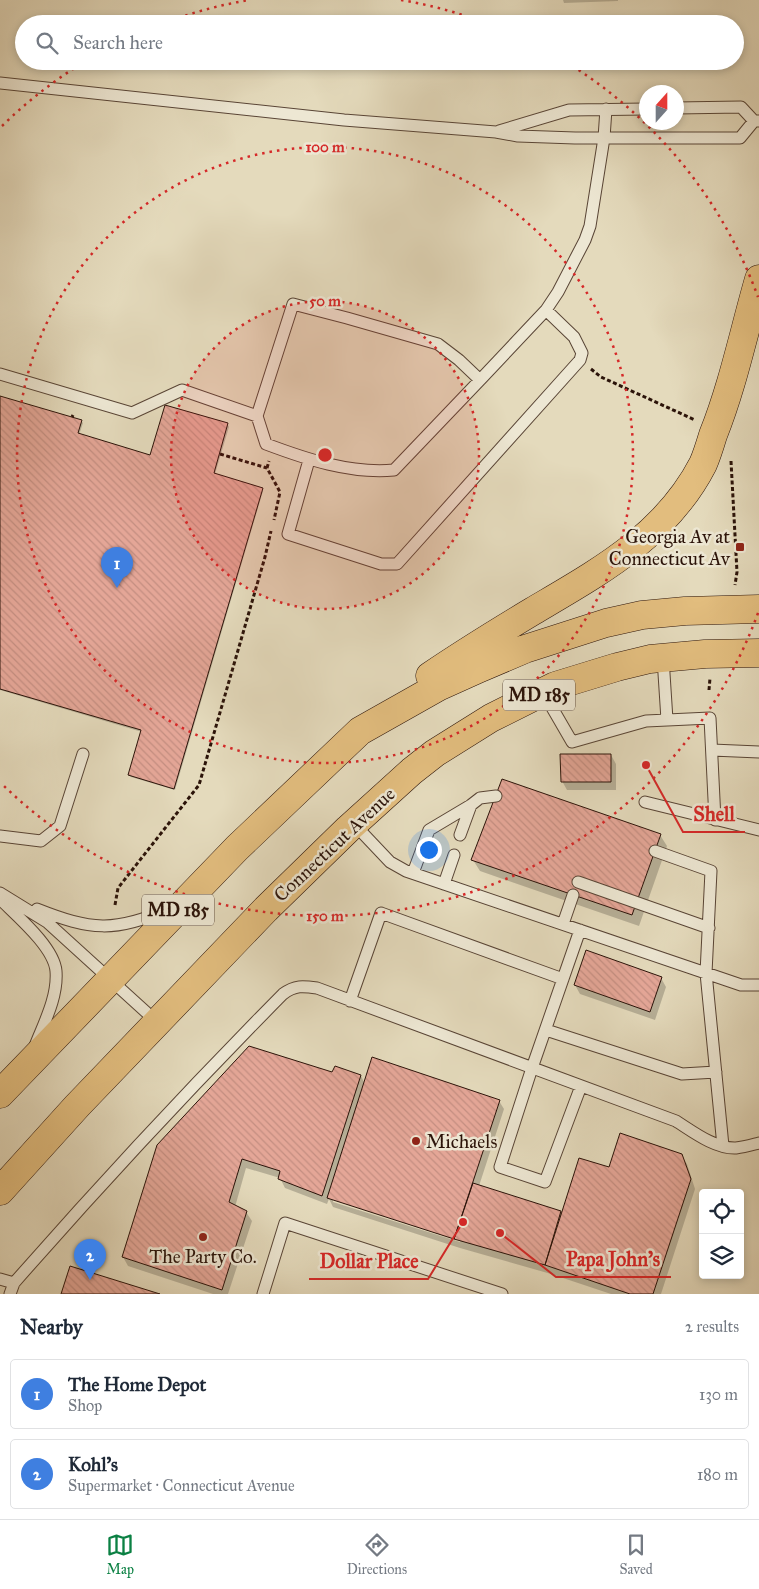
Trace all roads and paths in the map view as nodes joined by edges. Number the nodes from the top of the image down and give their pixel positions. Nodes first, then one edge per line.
1 (0, 83) edge
2 (684, 108) edge
3 (606, 109) junction
4 (639, 109) edge
5 (756, 121) edge
6 (496, 132) junction
7 (604, 138) junction
8 (759, 279) edge
9 (546, 310) junction
10 (0, 374) edge
11 (480, 380) junction
12 (257, 416) junction
13 (274, 447) junction
14 (220, 454) dead end
15 (309, 460) junction
16 (267, 468) junction
17 (759, 608) edge
18 (759, 652) edge
19 (663, 658) junction
20 (543, 692) junction
21 (667, 720) junction
22 (360, 731) junction
23 (712, 750) junction
24 (759, 752) edge
25 (83, 754) dead end
26 (496, 796) dead end
27 (645, 802) dead end
28 (471, 805) junction
29 (715, 820) junction
30 (354, 824) junction
31 (759, 830) edge
32 (460, 835) dead end
33 (0, 836) edge
34 (655, 851) dead end
35 (454, 854) dead end
36 (413, 873) junction
37 (578, 882) dead end
38 (444, 884) junction
39 (0, 892) edge
40 (573, 895) dead end
41 (0, 899) edge
42 (188, 899) junction
43 (115, 905) dead end
44 (563, 924) junction
45 (709, 928) junction
46 (580, 930) junction
47 (706, 973) junction
48 (112, 979) junction
49 (563, 979) junction
50 (759, 985) edge
51 (350, 1001) junction
52 (157, 1022) junction
53 (546, 1030) junction
54 (27, 1066) junction
55 (532, 1068) junction
56 (716, 1072) junction
57 (581, 1086) junction
58 (0, 1094) edge
59 (759, 1143) edge
60 (723, 1146) junction
61 (0, 1191) edge
62 (0, 1279) edge
63 (12, 1289) edge
64 (263, 1294) edge
65 (502, 1294) edge

1 - 6 lane
2 - 5 lane
3 - 4 lane
3 - 6 lane
3 - 7 lane
5 - 7 lane
6 - 7 lane
7 - 9 lane
8 - 22 main road
9 - 11 lane
9 - 15 lane
10 - 12 lane
11 - 12 lane
11 - 15 lane
12 - 13 lane
13 - 15 lane
13 - 16 path
14 - 16 path
16 - 43 path
17 - 22 main road, MD 185
18 - 19 main road, Connecticut Avenue / MD 185
19 - 20 main road, Connecticut Avenue / MD 185
19 - 21 lane
20 - 21 lane
20 - 30 main road, Connecticut Avenue / MD 185
21 - 23 lane
22 - 42 main road, MD 185
23 - 24 lane
23 - 29 lane
25 - 33 lane
26 - 28 lane
27 - 29 lane
28 - 32 lane
28 - 36 lane
29 - 31 lane
30 - 36 lane
30 - 52 main road, Connecticut Avenue / MD 185
34 - 45 lane
35 - 38 lane
36 - 38 lane
37 - 45 lane
38 - 44 lane
39 - 42 lane
39 - 48 lane
40 - 44 lane
41 - 54 lane
42 - 48 main road, MD 185
44 - 46 lane
45 - 47 lane
46 - 47 lane
46 - 49 lane
47 - 50 lane
47 - 56 lane
48 - 52 lane
48 - 54 main road, MD 185
49 - 51 lane
49 - 53 lane
51 - 55 lane
51 - 63 lane
52 - 61 main road, Connecticut Avenue / MD 185
53 - 55 lane
53 - 56 lane
54 - 58 main road, MD 185
55 - 57 lane
55 - 57 lane
56 - 60 lane
57 - 60 lane
59 - 60 lane
62 - 63 lane
64 - 65 lane

